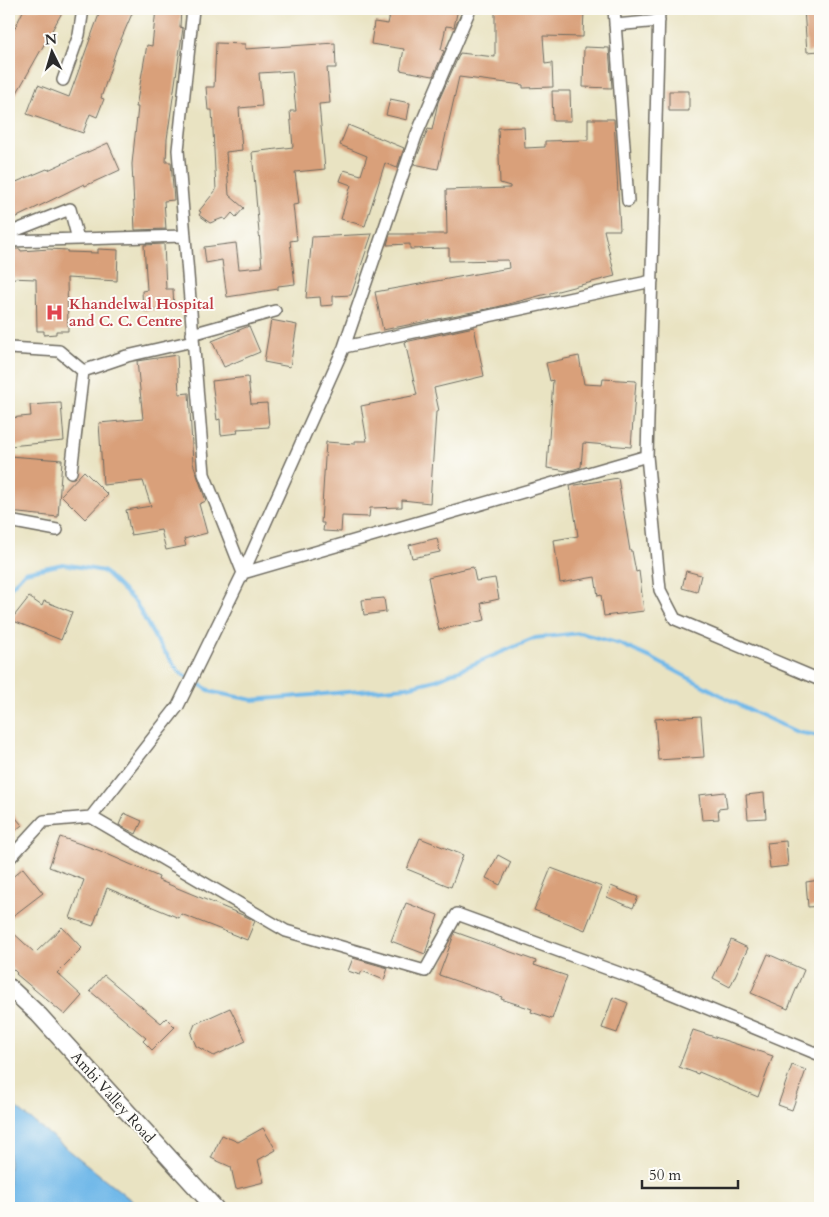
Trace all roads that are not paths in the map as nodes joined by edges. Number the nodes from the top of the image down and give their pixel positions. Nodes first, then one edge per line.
1 (84, 9) edge
2 (193, 9) edge
3 (470, 9) edge
4 (614, 9) edge
5 (659, 9) edge
6 (659, 21) junction
7 (615, 25) junction
8 (63, 80) dead end
9 (628, 202) dead end
10 (9, 233) edge
11 (184, 236) junction
12 (78, 239) junction
13 (9, 241) edge
14 (652, 281) junction
15 (276, 311) dead end
16 (193, 337) junction
17 (344, 347) junction
18 (9, 348) edge
19 (83, 371) junction
20 (648, 456) junction
21 (71, 472) dead end
22 (9, 521) edge
23 (57, 530) dead end
24 (243, 573) junction
25 (820, 680) edge
26 (91, 817) junction
27 (9, 859) edge
28 (9, 987) edge
29 (820, 1055) edge
30 (215, 1208) edge

1 - 8 street
2 - 11 street
3 - 17 street
4 - 7 street
5 - 6 street
6 - 7 street
6 - 14 street
7 - 9 street
10 - 12 street
11 - 12 street
11 - 16 street
12 - 13 street
14 - 17 street
14 - 20 street
15 - 16 street
16 - 19 street
16 - 24 street
17 - 24 street
18 - 19 street
19 - 21 street
20 - 24 street
20 - 25 street
22 - 23 street
24 - 26 street
26 - 27 street
26 - 29 street
28 - 30 main road, Ambi Valley Road

